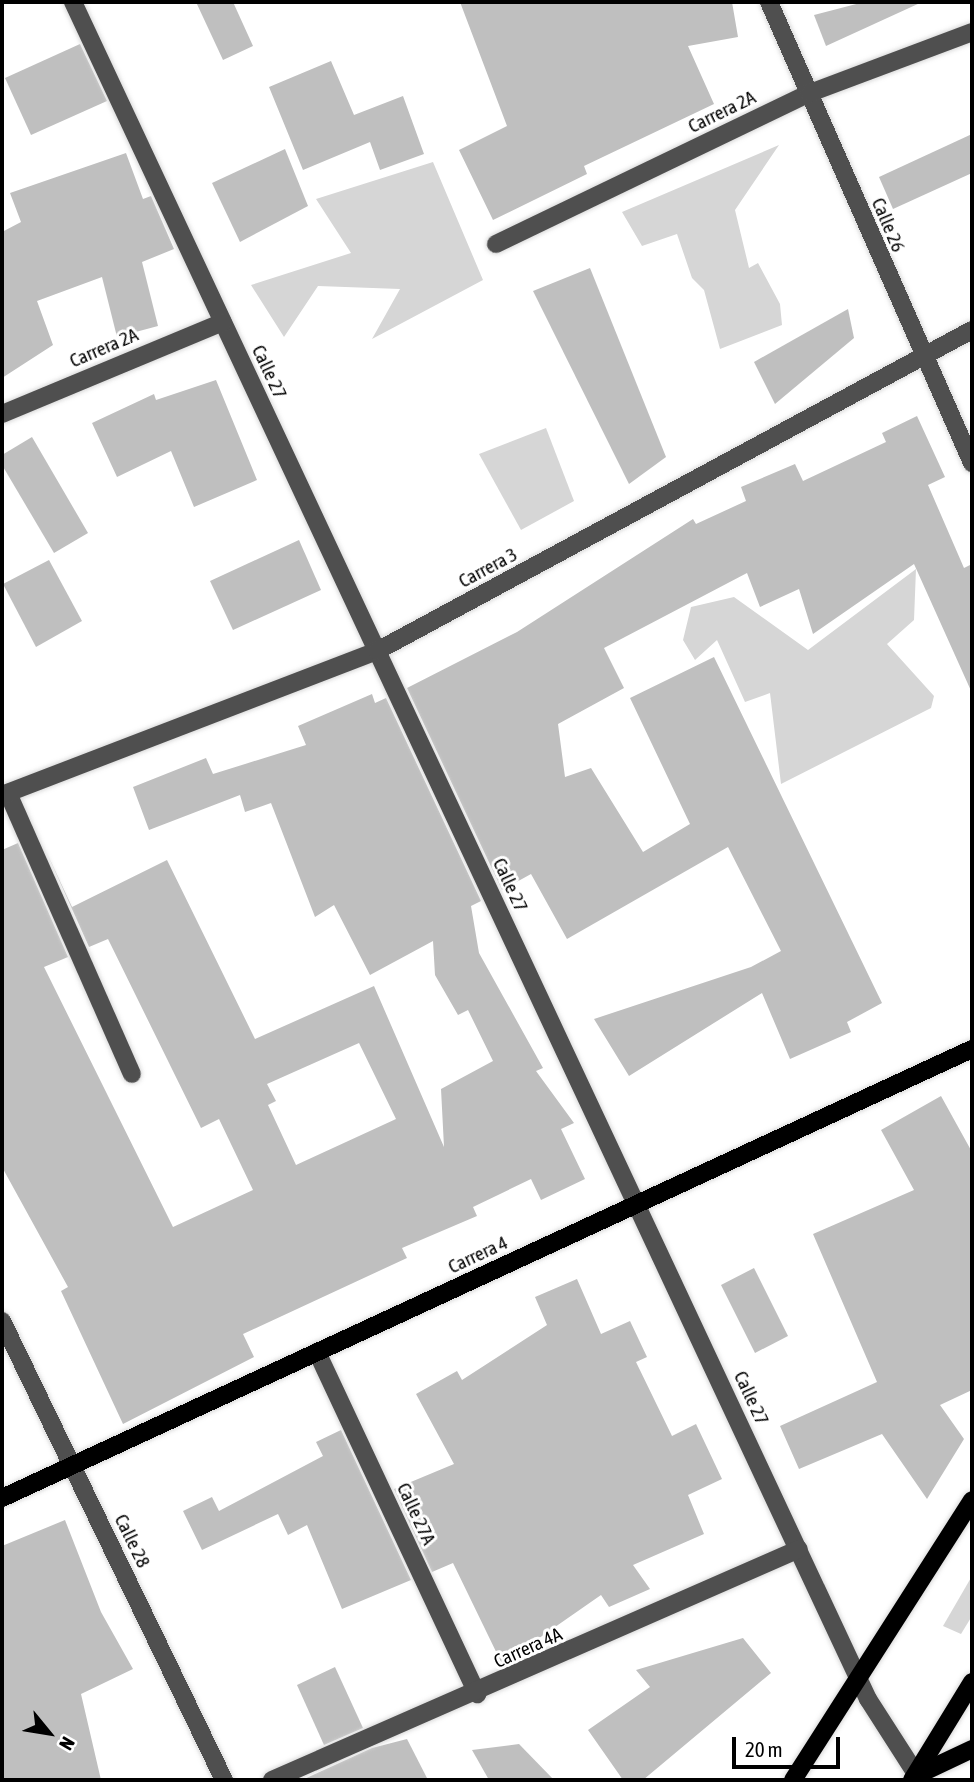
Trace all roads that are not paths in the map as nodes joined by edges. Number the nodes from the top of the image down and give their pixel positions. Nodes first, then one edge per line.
1 (73, 2) edge
2 (769, 2) edge
3 (972, 32) edge
4 (810, 93) junction
5 (496, 244) dead end
6 (223, 322) junction
7 (972, 330) edge
8 (922, 359) junction
9 (2, 414) edge
10 (972, 463) edge
11 (377, 651) junction
12 (5, 794) edge
13 (972, 1049) edge
14 (132, 1074) dead end
15 (637, 1204) junction
16 (2, 1321) edge
17 (317, 1352) junction
18 (72, 1465) junction
19 (2, 1498) edge
20 (972, 1500) edge
21 (799, 1549) junction
22 (861, 1682) junction
23 (972, 1682) edge
24 (477, 1694) junction
25 (972, 1749) edge
26 (914, 1779) edge
27 (224, 1780) edge
28 (272, 1780) edge
29 (793, 1780) edge

1 - 6 street, Calle 27
2 - 4 street, Calle 26
3 - 4 street, Carrera 2A
4 - 5 street, Carrera 2A
4 - 8 street, Calle 26
6 - 9 street, Carrera 2A
6 - 11 street, Calle 27
7 - 8 street, Carrera 3
8 - 10 street, Calle 26
8 - 11 street, Carrera 3
11 - 12 street, Carrera 3
11 - 15 street, Calle 27
12 - 14 street
13 - 15 main road, Carrera 4
15 - 17 main road, Carrera 4
15 - 21 street, Calle 27
16 - 18 street, Calle 28
17 - 18 main road, Carrera 4
17 - 24 street, Calle 27A
18 - 19 main road, Carrera 4
18 - 27 street, Calle 28
20 - 22 main road
21 - 22 street, Calle 27
21 - 24 street, Carrera 4A
22 - 26 street, Calle 27
22 - 29 main road
23 - 26 main road
24 - 28 street, Carrera 4A
25 - 26 main road

